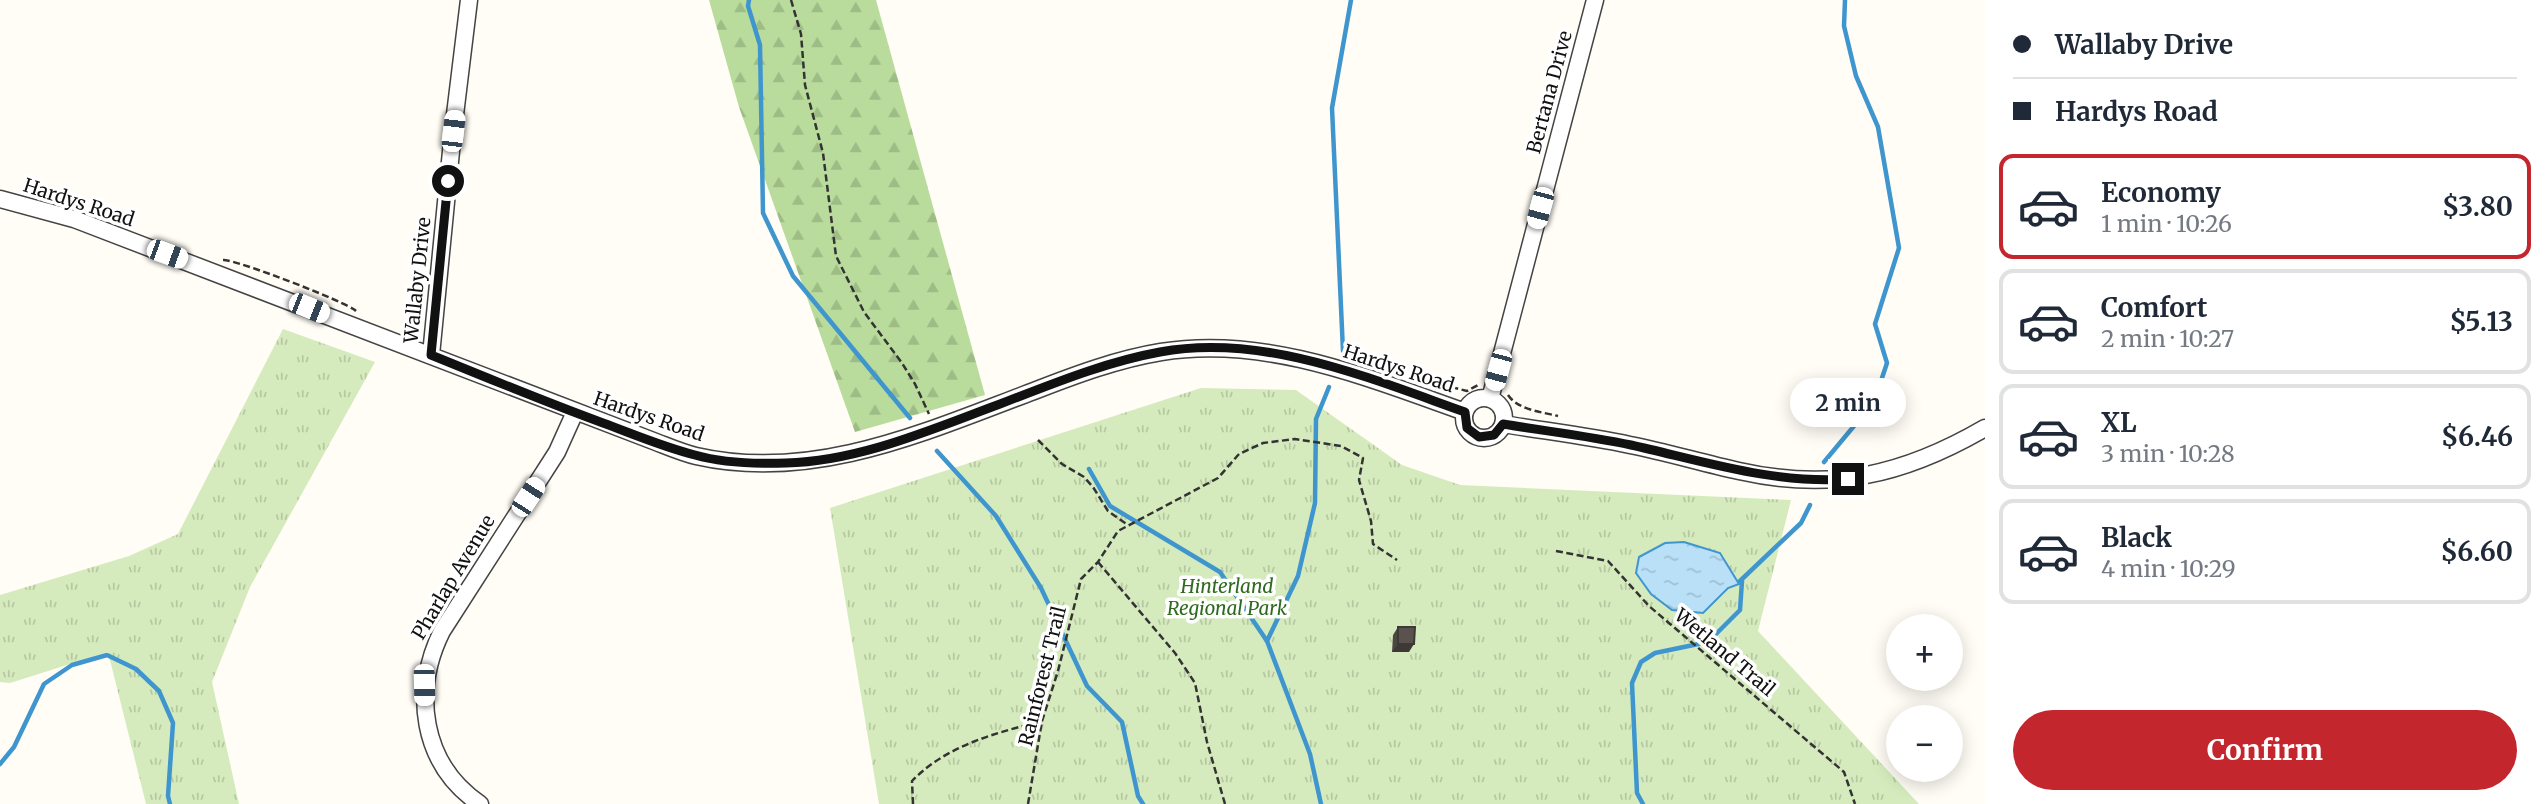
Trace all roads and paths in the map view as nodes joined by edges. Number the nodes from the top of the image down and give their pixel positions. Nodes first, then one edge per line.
1 (469, 0) edge
2 (792, 0) edge
3 (1595, 0) edge
4 (0, 199) edge
5 (431, 355) junction
6 (1422, 380) dead end
7 (1480, 383) dead end
8 (1505, 389) dead end
9 (1490, 399) junction
10 (575, 412) junction
11 (1465, 412) junction
12 (1559, 416) dead end
13 (920, 420) dead end
14 (1503, 424) junction
15 (1985, 428) edge
16 (1038, 440) dead end
17 (1128, 525) junction
18 (1556, 551) dead end
19 (1397, 560) dead end
20 (1098, 562) junction
21 (1042, 721) junction
22 (480, 804) edge
23 (913, 804) edge
24 (1028, 804) edge
25 (1225, 804) edge
26 (1855, 804) edge

1 - 5 street, Wallaby Drive
2 - 13 path
3 - 9 street, Bertana Drive
4 - 5 street, Hardys Road
5 - 10 street, Hardys Road
6 - 7 path
8 - 12 path
9 - 11 street
9 - 14 street
10 - 11 street, Hardys Road
10 - 22 street, Pharlap Avenue
11 - 14 street
14 - 15 street
16 - 17 path
17 - 19 path
17 - 20 path, Rainforest Trail
18 - 26 path, Wetland Trail
20 - 21 path, Rainforest Trail
20 - 25 path
21 - 23 path
21 - 24 path, Rainforest Trail

